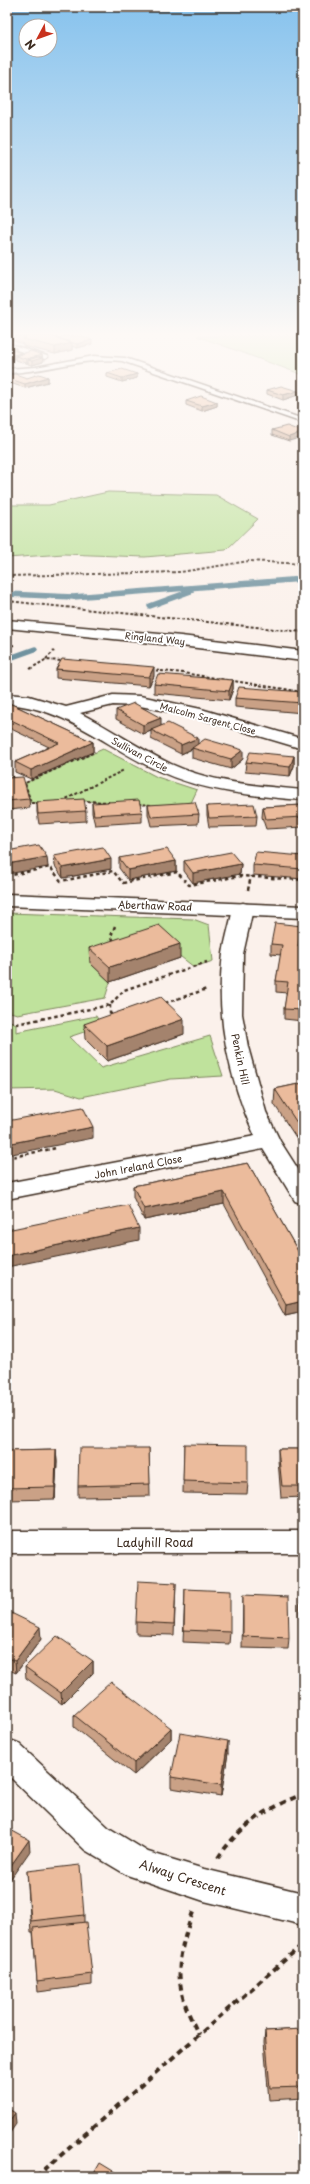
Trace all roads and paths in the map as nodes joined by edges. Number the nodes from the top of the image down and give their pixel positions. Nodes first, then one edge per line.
1 (303, 564) edge
2 (7, 576) edge
3 (7, 601) edge
4 (7, 612) edge
5 (7, 624) edge
6 (303, 632) edge
7 (303, 643) edge
8 (54, 651) dead end
9 (303, 656) edge
10 (45, 660) junction
11 (68, 662) edge
12 (30, 669) dead end
13 (145, 669) edge
14 (303, 692) edge
15 (7, 699) edge
16 (64, 712) junction
17 (118, 742) junction
18 (303, 744) edge
19 (146, 758) junction
20 (7, 774) edge
21 (25, 783) junction
22 (303, 795) edge
23 (80, 801) edge
24 (47, 802) edge
25 (54, 802) edge
26 (62, 802) junction
27 (68, 802) edge
28 (115, 803) edge
29 (136, 804) edge
30 (157, 805) edge
31 (7, 876) edge
32 (251, 876) junction
33 (303, 880) edge
34 (7, 900) edge
35 (245, 903) junction
36 (122, 904) junction
37 (303, 912) edge
38 (120, 948) edge
39 (232, 954) junction
40 (233, 980) junction
41 (160, 1004) edge
42 (110, 1005) junction
43 (117, 1019) edge
44 (16, 1024) dead end
45 (269, 1141) junction
46 (56, 1148) dead end
47 (7, 1158) edge
48 (300, 1186) edge
49 (7, 1191) edge
50 (7, 1542) edge
51 (303, 1542) edge
52 (7, 1753) edge
53 (303, 1794) edge
54 (204, 1885) junction
55 (303, 1909) edge
56 (303, 1944) edge
57 (199, 2035) junction
58 (36, 2177) edge

1 - 2 path
3 - 6 path
4 - 7 street, Ringland Way
5 - 9 street, Ringland Way
8 - 10 path
10 - 11 path
10 - 12 path
13 - 14 path
15 - 16 street, Sullivan Circle
16 - 17 street, Sullivan Circle
16 - 18 street, Malcolm Sargent Close
17 - 19 street, Sullivan Circle
17 - 21 path
19 - 22 street, Sullivan Circle
19 - 26 path
20 - 21 path
21 - 24 path
23 - 28 path
25 - 26 path
26 - 27 path
29 - 30 path
31 - 32 path
32 - 33 path
32 - 35 path
34 - 36 street, Aberthaw Road
35 - 36 street, Aberthaw Road
35 - 37 street, Aberthaw Road
35 - 39 street, Penkin Hill
36 - 38 path
39 - 40 street, Penkin Hill
39 - 42 path
40 - 41 path
40 - 45 street, Penkin Hill
42 - 43 path
42 - 44 path
45 - 48 street, Penkin Hill
45 - 49 street, John Ireland Close
46 - 47 path
50 - 51 street, Ladyhill Road
52 - 54 street, Alway Crescent
53 - 54 path
54 - 55 street, Alway Crescent
54 - 57 path
56 - 57 path
57 - 58 path

